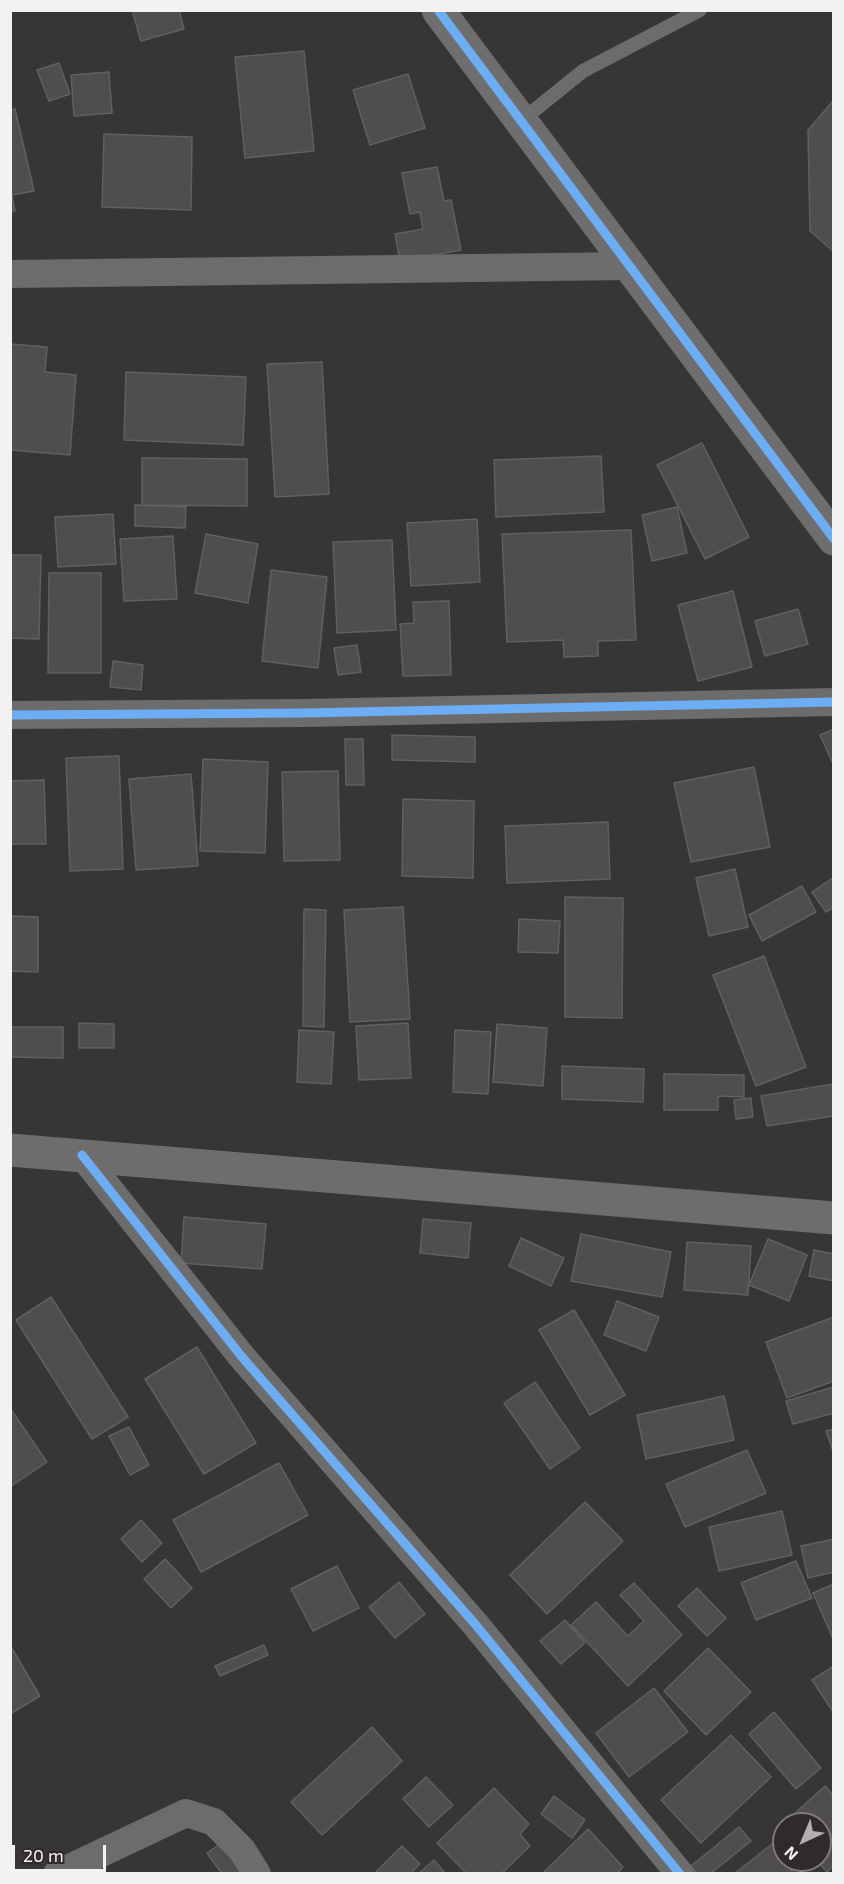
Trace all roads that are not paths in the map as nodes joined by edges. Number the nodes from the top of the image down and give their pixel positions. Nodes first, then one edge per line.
1 (438, 10) edge
2 (700, 10) edge
3 (521, 122) junction
4 (629, 266) junction
5 (10, 274) edge
6 (834, 539) edge
7 (834, 702) edge
8 (10, 715) edge
9 (10, 1150) edge
10 (82, 1155) junction
11 (834, 1218) edge
12 (57, 1874) edge
13 (257, 1874) edge
14 (680, 1874) edge

1 - 3 street
2 - 3 lane
3 - 4 street
4 - 5 street
4 - 6 street
7 - 8 street
9 - 10 main road
10 - 11 main road
10 - 14 street
12 - 13 street

